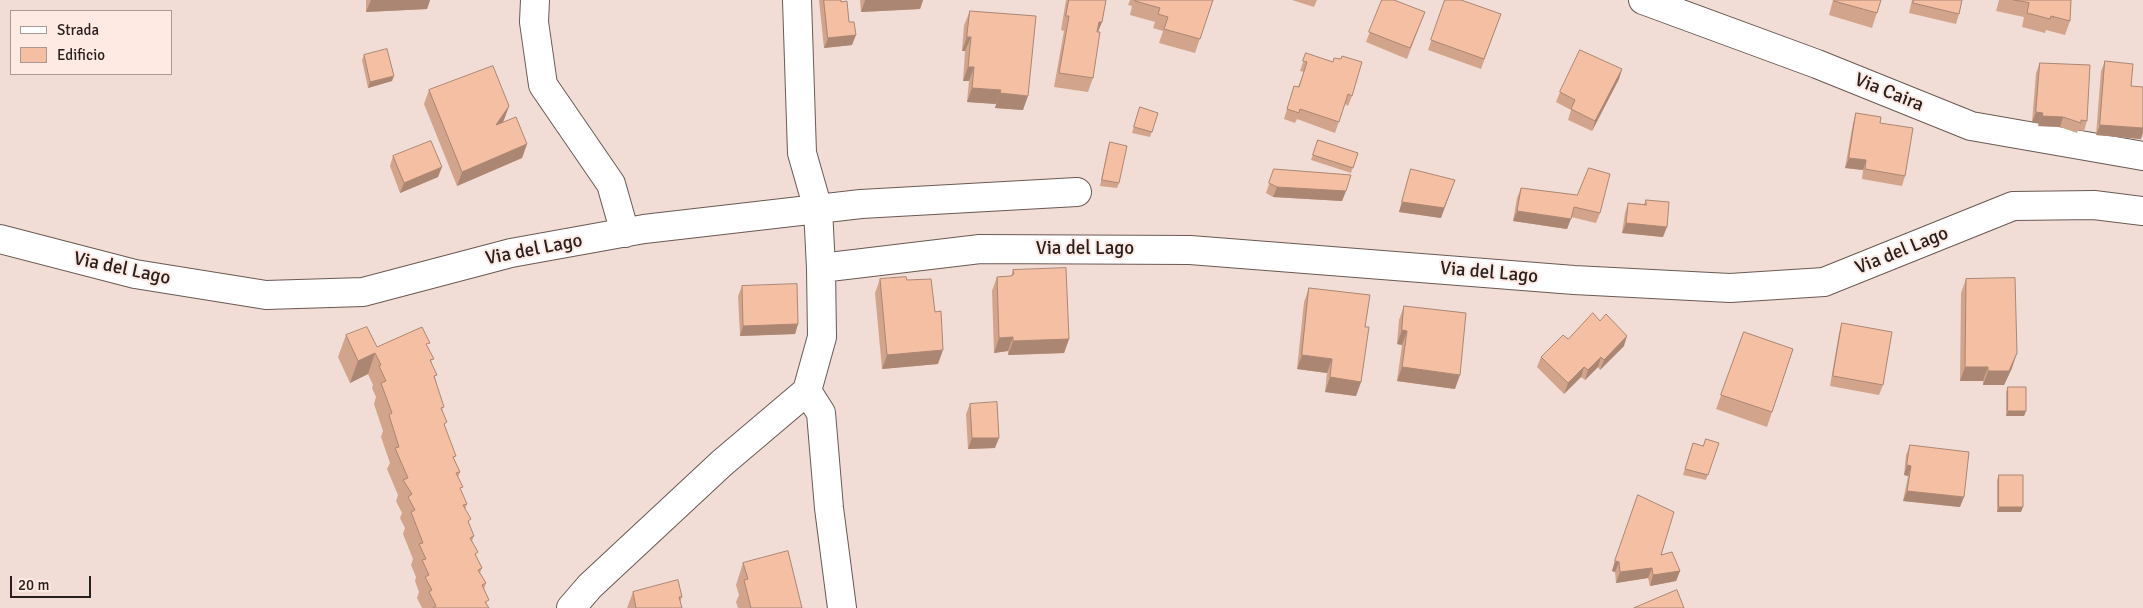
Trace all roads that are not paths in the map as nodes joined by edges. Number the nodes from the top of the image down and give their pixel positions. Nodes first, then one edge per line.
1 (535, 0) edge
2 (797, 0) edge
3 (1643, 0) edge
4 (2143, 156) edge
5 (1077, 192) dead end
6 (818, 210) junction
7 (2143, 211) edge
8 (625, 233) junction
9 (0, 239) edge
10 (822, 268) junction
11 (807, 391) junction
12 (571, 608) edge
13 (842, 608) edge

1 - 8 street
2 - 6 street
3 - 4 street, Via Caira
5 - 6 street, Via del Lago
6 - 8 street, Via del Lago
6 - 10 street
7 - 10 street, Via del Lago
8 - 9 street, Via del Lago
10 - 11 street
11 - 12 street
11 - 13 street

